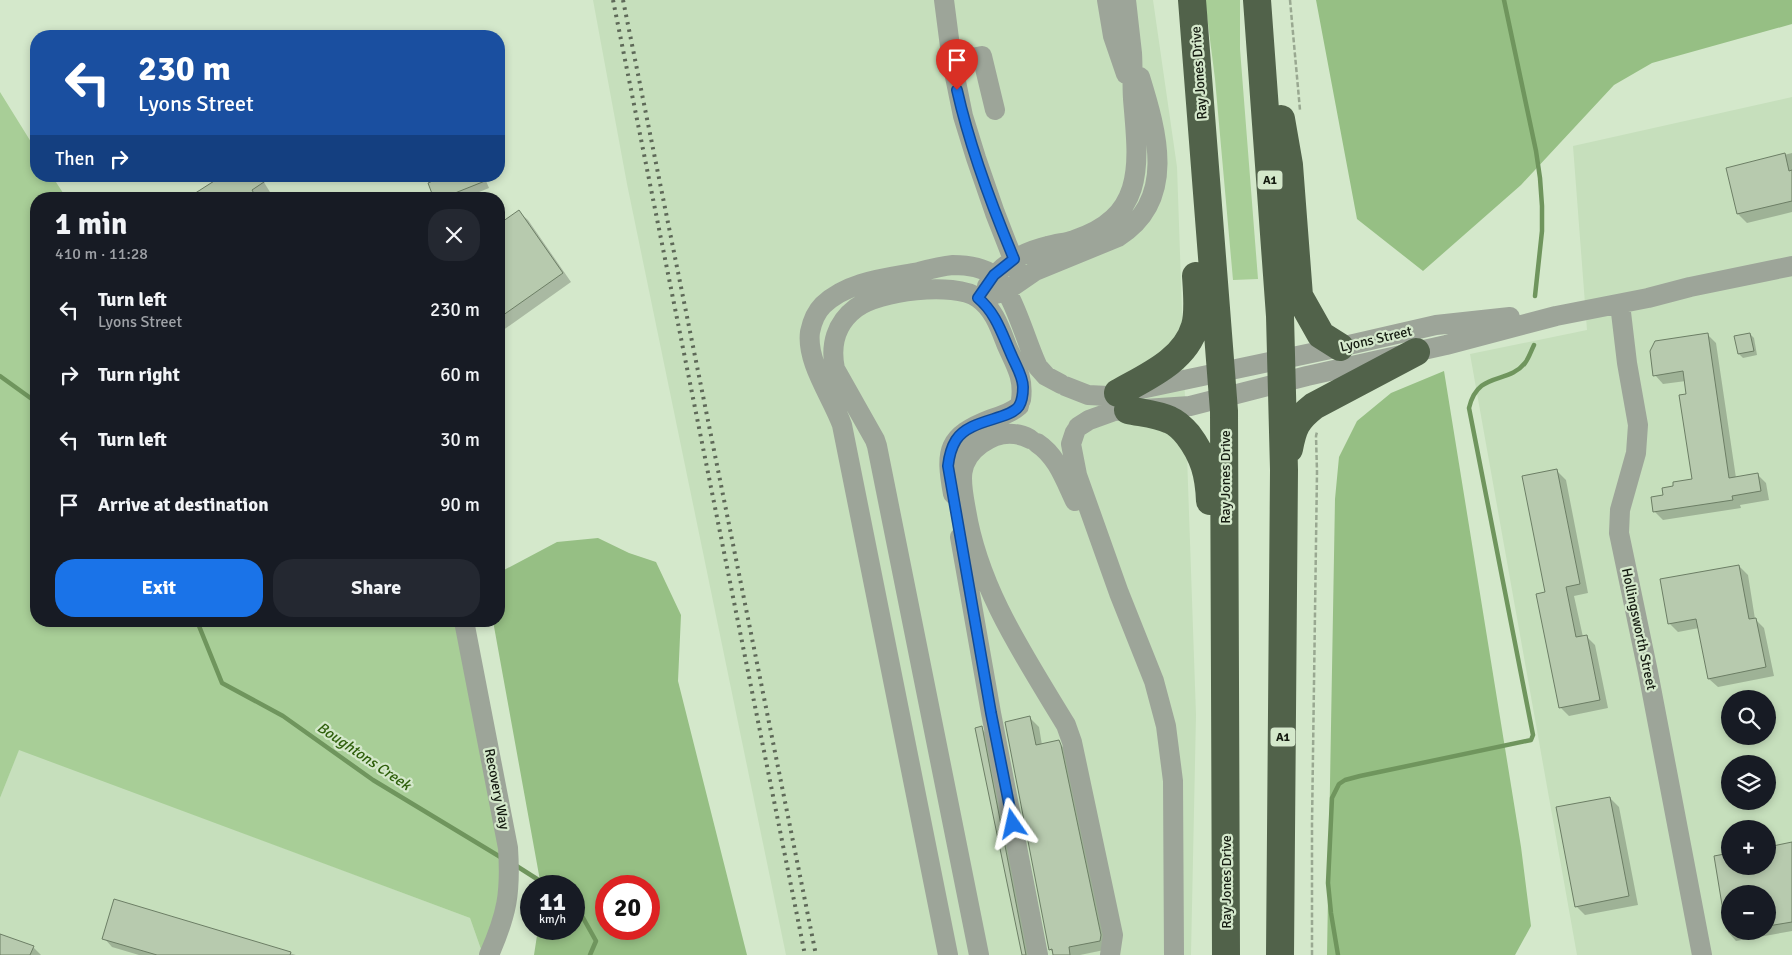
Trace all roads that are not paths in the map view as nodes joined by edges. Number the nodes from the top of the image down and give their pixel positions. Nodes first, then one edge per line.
1 (944, 0) edge
2 (1108, 0) edge
3 (1126, 0) edge
4 (1137, 0) edge
5 (1258, 0) edge
6 (1193, 9) edge
7 (952, 62) junction
8 (1141, 102) junction
9 (995, 110) dead end
10 (1014, 259) junction
11 (1792, 266) edge
12 (1007, 282) junction
13 (1690, 287) junction
14 (978, 298) junction
15 (1620, 304) junction
16 (1340, 347) junction
17 (1416, 352) junction
18 (1282, 371) junction
19 (1063, 385) junction
20 (1223, 385) junction
21 (1123, 402) junction
22 (1020, 403) junction
23 (1076, 430) junction
24 (875, 440) junction
25 (1034, 441) junction
26 (846, 448) junction
27 (1284, 470) junction
28 (1119, 593) junction
29 (465, 627) edge
30 (1226, 688) junction
31 (489, 955) edge
32 (948, 955) edge
33 (979, 955) edge
34 (1038, 955) edge
35 (1110, 955) edge
36 (1174, 955) edge
37 (1226, 955) edge
38 (1280, 955) edge
39 (1702, 955) edge

1 - 7 street
2 - 8 street
3 - 8 street
4 - 8 street
5 - 16 highway
5 - 18 highway, A1
6 - 20 highway, Ray Jones Drive
6 - 21 highway
7 - 9 street
7 - 10 street
8 - 10 street
8 - 12 street
10 - 12 street
11 - 13 street, Lyons Street
12 - 14 street
12 - 19 street, Lyons Street
12 - 26 street
13 - 15 street, Lyons Street
13 - 16 street, Lyons Street
14 - 22 street
14 - 24 street
15 - 17 street, Lyons Street
15 - 39 street, Hollingsworth Street
16 - 18 street, Lyons Street
17 - 18 street, Lyons Street
17 - 27 highway
18 - 20 street, Lyons Street
18 - 27 highway, A1
19 - 21 street, Lyons Street
19 - 22 street
19 - 23 street
20 - 21 street, Lyons Street
20 - 30 highway, Ray Jones Drive
21 - 23 street, Lyons Street
21 - 30 highway
22 - 25 street
22 - 34 street
23 - 25 street
23 - 28 street
24 - 26 street
24 - 33 street
25 - 28 street
25 - 35 street
26 - 32 street
27 - 38 highway, A1
28 - 36 street
29 - 31 street, Recovery Way
30 - 37 highway, Ray Jones Drive

